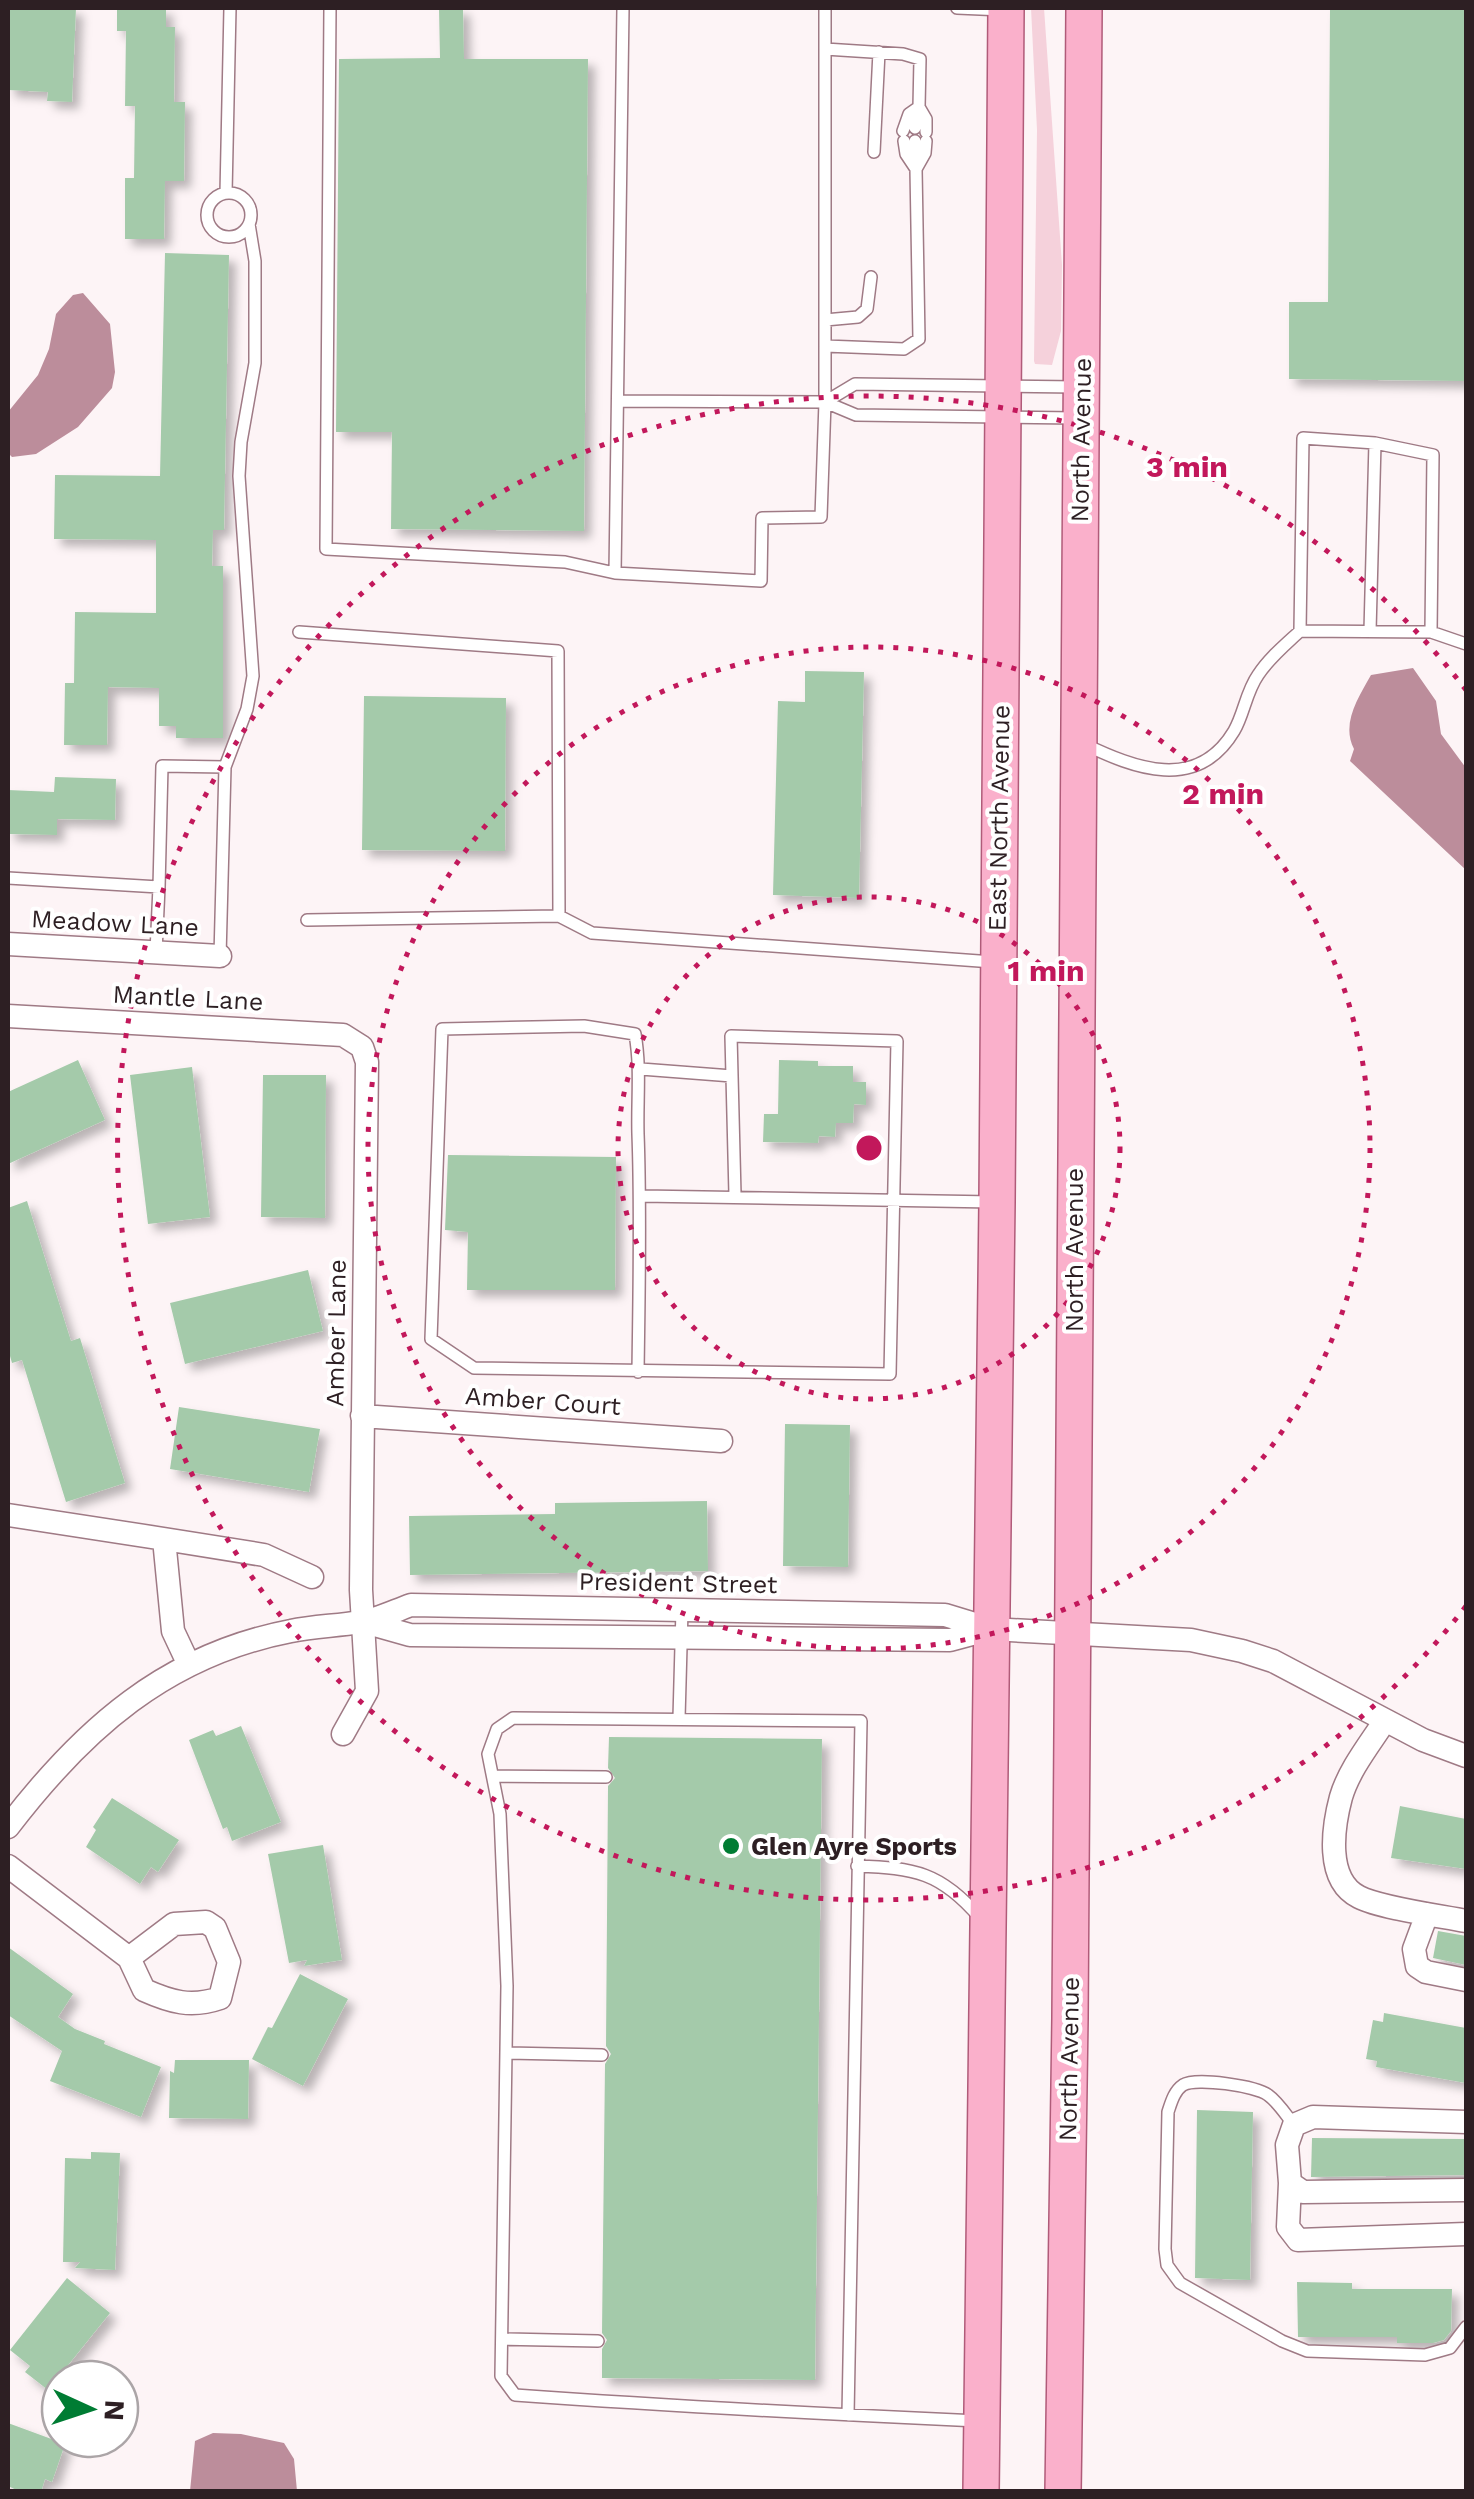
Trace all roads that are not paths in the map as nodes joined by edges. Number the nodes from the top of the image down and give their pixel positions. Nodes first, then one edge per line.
1 (230, 8) edge
2 (330, 8) edge
3 (623, 8) edge
4 (825, 8) edge
5 (957, 8) edge
6 (1084, 8) edge
7 (1006, 9) edge
8 (826, 49) junction
9 (879, 52) junction
10 (915, 136) junction
11 (874, 152) dead end
12 (916, 169) junction
13 (226, 193) junction
14 (249, 224) junction
15 (871, 276) dead end
16 (825, 320) junction
17 (825, 346) junction
18 (618, 401) junction
19 (1003, 401) junction
20 (825, 402) junction
21 (1081, 403) junction
22 (1375, 443) junction
23 (615, 573) junction
24 (1300, 631) junction
25 (299, 632) dead end
26 (1370, 632) junction
27 (1431, 632) junction
28 (1466, 644) edge
29 (1077, 741) junction
30 (225, 768) junction
31 (8, 878) edge
32 (159, 886) junction
33 (560, 916) junction
34 (307, 920) dead end
35 (8, 944) edge
36 (156, 954) junction
37 (220, 956) joint
38 (998, 962) junction
39 (8, 1016) edge
40 (362, 1046) joint
41 (641, 1069) junction
42 (732, 1076) junction
43 (735, 1195) junction
44 (642, 1196) junction
45 (896, 1198) junction
46 (997, 1202) junction
47 (638, 1372) junction
48 (362, 1416) junction
49 (721, 1441) dead end
50 (8, 1515) edge
51 (164, 1539) junction
52 (312, 1577) dead end
53 (682, 1610) junction
54 (364, 1622) junction
55 (992, 1629) junction
56 (1072, 1633) junction
57 (682, 1638) junction
58 (189, 1665) junction
59 (680, 1718) junction
60 (1384, 1722) junction
61 (344, 1734) dead end
62 (1466, 1756) edge
63 (494, 1776) junction
64 (606, 1777) dead end
65 (8, 1827) edge
66 (8, 1866) edge
67 (857, 1866) junction
68 (1427, 1914) junction
69 (1466, 1920) edge
70 (988, 1928) junction
71 (129, 1958) junction
72 (1466, 1980) edge
73 (506, 2053) junction
74 (602, 2054) dead end
75 (1466, 2122) edge
76 (1294, 2125) junction
77 (1290, 2183) junction
78 (1466, 2190) edge
79 (1466, 2234) edge
80 (1466, 2327) edge
81 (502, 2339) junction
82 (598, 2341) dead end
83 (848, 2415) junction
84 (982, 2421) junction
85 (981, 2492) edge
86 (1064, 2492) edge

1 - 13 lane
2 - 23 lane
3 - 18 lane
4 - 8 lane
5 - 7 lane
6 - 21 main road, North Avenue
7 - 19 main road, East North Avenue
8 - 9 lane
8 - 16 lane
9 - 10 lane
9 - 11 lane
10 - 12 lane
10 - 12 lane
12 - 17 lane
13 - 14 lane
13 - 14 lane
14 - 30 lane
15 - 16 lane
16 - 17 lane
17 - 20 lane
18 - 20 lane
18 - 23 lane
19 - 20 lane
19 - 20 lane
19 - 21 lane
19 - 21 lane
19 - 38 main road, East North Avenue
20 - 23 lane
21 - 29 main road, North Avenue
22 - 24 lane
22 - 26 lane
22 - 27 lane
24 - 26 lane
24 - 29 lane
25 - 33 lane
26 - 27 lane
27 - 28 lane
29 - 56 main road, North Avenue
30 - 32 lane
30 - 37 lane
31 - 32 lane
32 - 36 lane
33 - 34 lane
33 - 38 lane
35 - 36 street, Meadow Lane
36 - 37 street, Meadow Lane
38 - 46 main road, East North Avenue
39 - 40 street, Mantle Lane
40 - 48 street, Amber Lane
41 - 42 lane
41 - 44 lane
41 - 47 lane
42 - 43 lane
42 - 45 lane
43 - 44 lane
43 - 45 lane
44 - 47 lane
45 - 46 lane
45 - 47 lane
46 - 55 main road, East North Avenue
48 - 49 street, Amber Court
48 - 54 street, Amber Lane
50 - 51 street
51 - 52 street
51 - 58 street
53 - 54 street, President Street
53 - 55 street, President Street
53 - 57 lane
54 - 57 street, President Street
54 - 58 street, President Street
54 - 61 street, Amber Lane
55 - 56 street, President Street
55 - 57 street, President Street
55 - 70 main road
56 - 60 street, President Street
56 - 86 main road, North Avenue
57 - 59 lane
58 - 65 street, President Street
59 - 63 lane
59 - 67 lane
60 - 62 street, President Street
60 - 68 street
63 - 64 lane
63 - 73 lane
66 - 71 street
67 - 70 lane
67 - 83 lane
68 - 69 street
68 - 72 street
70 - 84 main road
71 - 71 street
73 - 74 lane
73 - 81 lane
75 - 76 street
76 - 77 street
76 - 80 lane
77 - 78 street
77 - 79 street
81 - 82 lane
81 - 83 lane
83 - 84 lane
84 - 85 main road

